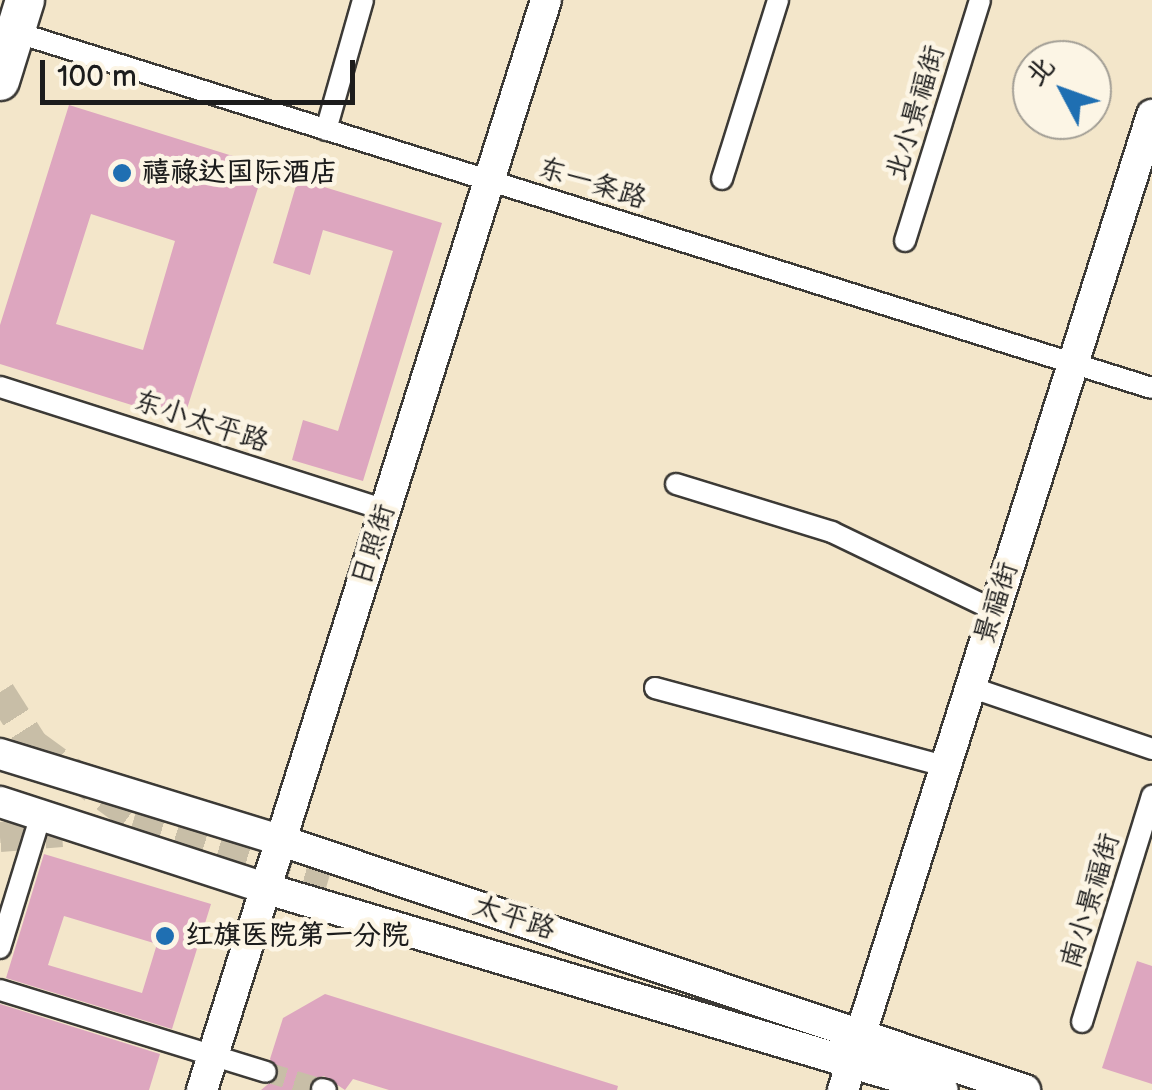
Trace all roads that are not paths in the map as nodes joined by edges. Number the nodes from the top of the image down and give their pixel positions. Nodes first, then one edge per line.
1 (363, 0) edge
2 (546, 0) edge
3 (778, 0) edge
4 (980, 0) edge
5 (20, 16) edge
6 (0, 81) edge
7 (1152, 116) edge
8 (326, 130) junction
9 (488, 180) junction
10 (722, 180) dead end
11 (905, 242) dead end
12 (1074, 364) junction
13 (0, 387) edge
14 (1152, 388) edge
15 (676, 484) dead end
16 (385, 510) junction
17 (994, 610) junction
18 (655, 688) dead end
19 (970, 688) junction
20 (1152, 749) edge
21 (0, 754) edge
22 (945, 766) junction
23 (1152, 796) edge
24 (0, 802) edge
25 (41, 814) junction
26 (279, 840) junction
27 (264, 888) junction
28 (0, 948) edge
29 (0, 990) edge
30 (826, 1022) junction
31 (1082, 1022) dead end
32 (814, 1053) junction
33 (213, 1056) junction
34 (851, 1062) edge
35 (266, 1072) tunnel mouth
36 (202, 1090) edge
37 (943, 1090) edge
38 (1025, 1090) edge

1 - 8 street
2 - 9 street, 日照街
3 - 10 street
4 - 11 street, 北小景福街
5 - 6 highway
5 - 8 street, 东一条路
7 - 12 street, 景福街
8 - 9 street, 东一条路
9 - 12 street, 东一条路
9 - 16 street, 日照街
12 - 14 street, 东一条路
12 - 17 street, 景福街
13 - 16 street, 东小太平路
15 - 17 street
16 - 26 street, 日照街
17 - 19 street, 景福街
18 - 22 street
19 - 20 street
19 - 22 street, 景福街
21 - 26 street, 太平路
22 - 34 street, 景福街
23 - 31 street, 南小景福街
24 - 25 street, 太平路
25 - 27 street, 太平路
25 - 28 street
26 - 27 street, 日照街
26 - 30 street, 太平路
27 - 32 street, 太平路
27 - 33 street, 日照街
29 - 33 street
30 - 32 street
30 - 34 street, 太平路
32 - 34 street, 太平路
33 - 35 street
33 - 36 street, 日照街
34 - 37 street, 太平路
34 - 38 street, 太平路

